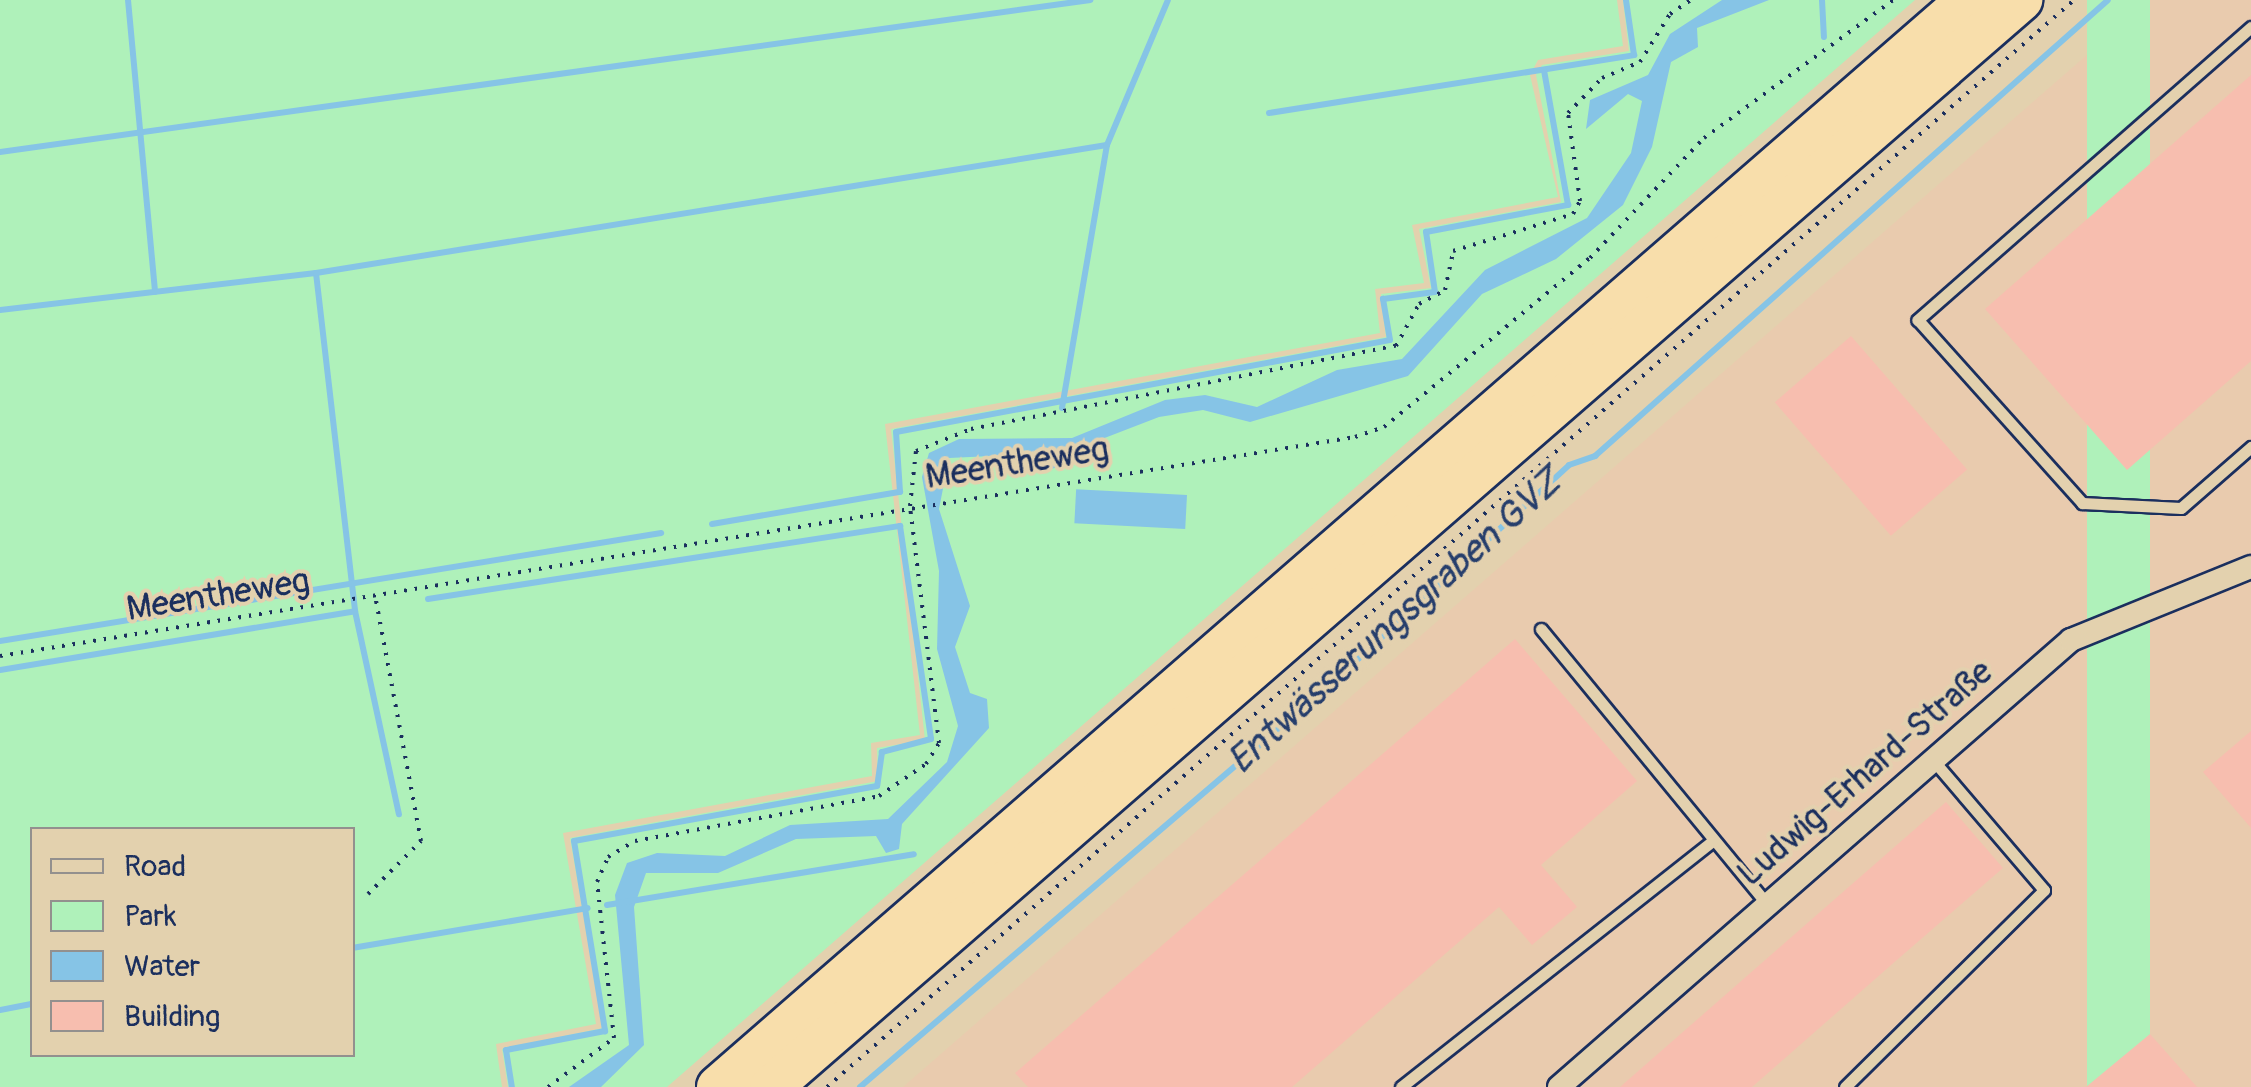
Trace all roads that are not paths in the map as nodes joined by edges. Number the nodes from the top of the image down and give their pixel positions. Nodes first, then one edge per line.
1 (1968, 0) edge
2 (2021, 0) edge
3 (2251, 27) edge
4 (2251, 447) edge
5 (2251, 567) edge
6 (1541, 630) dead end
7 (1932, 760) junction
8 (1711, 842) junction
9 (1768, 905) junction
10 (718, 1087) edge
11 (771, 1087) edge
12 (1401, 1087) edge
13 (1559, 1087) edge
14 (1845, 1087) edge

1 - 10 highway
2 - 11 highway
3 - 4 lane
5 - 7 street, Ludwig-Erhard-Straße
6 - 8 lane
7 - 9 street, Ludwig-Erhard-Straße
7 - 14 lane
8 - 9 lane
8 - 12 lane
9 - 13 street, Ludwig-Erhard-Straße

